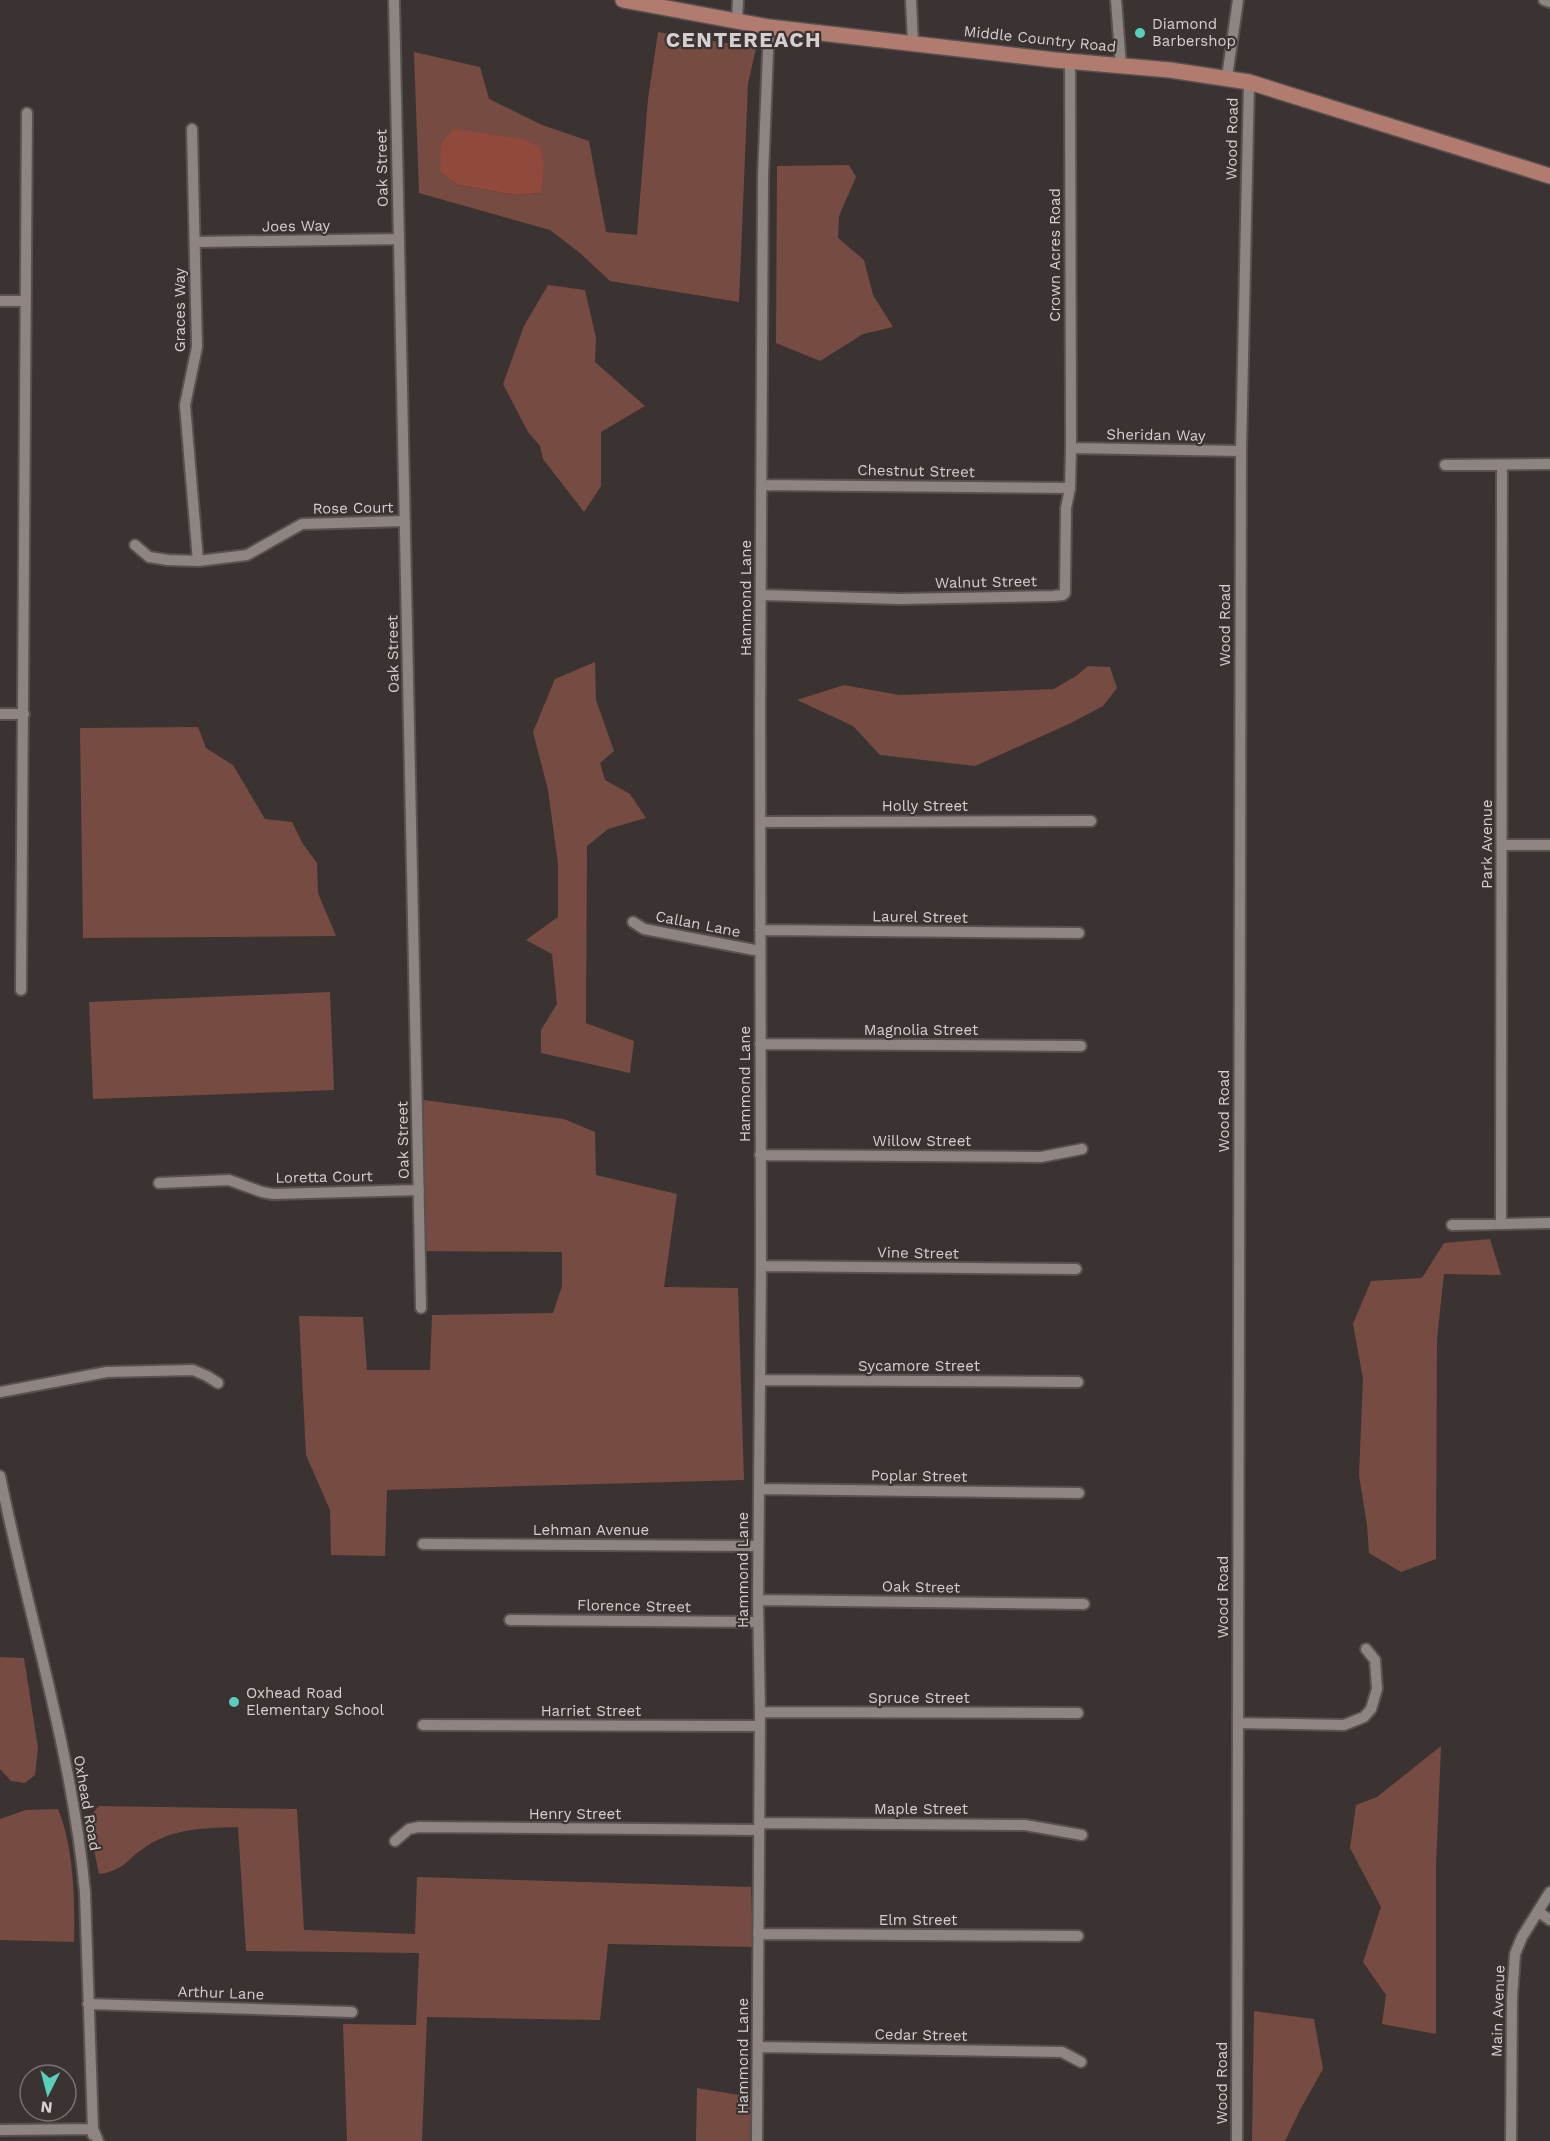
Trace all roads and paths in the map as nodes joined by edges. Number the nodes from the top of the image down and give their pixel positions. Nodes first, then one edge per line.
1 (394, 0) edge
2 (623, 0) edge
3 (738, 0) edge
4 (911, 0) edge
5 (1116, 0) edge
6 (1238, 0) edge
7 (1545, 0) edge
8 (1550, 2) edge
9 (737, 22) junction
10 (769, 27) junction
11 (912, 43) junction
12 (1070, 61) junction
13 (1121, 66) junction
14 (1227, 77) junction
15 (1249, 82) junction
16 (27, 113) dead end
17 (192, 129) dead end
18 (1550, 176) edge
19 (399, 239) junction
20 (195, 242) junction
21 (0, 301) edge
22 (26, 301) junction
23 (1071, 448) junction
24 (1241, 451) junction
25 (1550, 464) edge
26 (1445, 465) dead end
27 (1502, 466) junction
28 (762, 485) junction
29 (1070, 488) junction
30 (405, 522) junction
31 (135, 545) dead end
32 (198, 561) junction
33 (761, 595) junction
34 (0, 714) edge
35 (24, 714) junction
36 (1091, 821) dead end
37 (760, 822) junction
38 (1502, 845) junction
39 (1550, 845) edge
40 (633, 922) dead end
41 (760, 930) junction
42 (1079, 933) dead end
43 (760, 951) junction
44 (21, 990) dead end
45 (760, 1044) junction
46 (1081, 1046) dead end
47 (1082, 1149) dead end
48 (760, 1155) junction
49 (159, 1183) dead end
50 (419, 1190) junction
51 (1501, 1223) junction
52 (1550, 1223) edge
53 (1452, 1225) dead end
54 (760, 1266) junction
55 (1076, 1269) dead end
56 (421, 1308) dead end
57 (760, 1380) junction
58 (1078, 1382) dead end
59 (218, 1383) dead end
60 (0, 1392) edge
61 (0, 1479) edge
62 (759, 1489) junction
63 (1079, 1493) dead end
64 (423, 1544) dead end
65 (758, 1546) junction
66 (758, 1600) junction
67 (1084, 1604) dead end
68 (510, 1620) dead end
69 (758, 1622) junction
70 (1366, 1649) dead end
71 (760, 1712) junction
72 (1078, 1713) dead end
73 (1239, 1723) junction
74 (423, 1725) dead end
75 (760, 1726) junction
76 (759, 1827) junction
77 (1082, 1835) dead end
78 (395, 1841) dead end
79 (1550, 1892) edge
80 (1539, 1912) junction
81 (1550, 1920) edge
82 (758, 1934) junction
83 (1078, 1936) dead end
84 (88, 2004) junction
85 (352, 2012) dead end
86 (758, 2047) junction
87 (1081, 2062) dead end
88 (0, 2130) edge
89 (93, 2135) edge
90 (98, 2141) edge
91 (757, 2141) edge
92 (1237, 2141) edge
93 (1511, 2141) edge

1 - 19 street, Oak Street
2 - 9 main road, Middle Country Road
3 - 9 street
4 - 11 street
5 - 13 street
6 - 14 street
7 - 8 street
9 - 10 main road, Middle Country Road
10 - 11 main road, Middle Country Road
10 - 28 street, Hammond Lane
11 - 12 main road, Middle Country Road
12 - 13 main road, Middle Country Road
12 - 23 street, Crown Acres Road
13 - 14 main road, Middle Country Road
14 - 15 main road, Middle Country Road
15 - 18 main road, Middle Country Road
15 - 24 street, Wood Road
16 - 22 street
17 - 20 street, Graces Way
19 - 20 street, Joes Way
19 - 30 street, Oak Street
20 - 32 street, Graces Way
21 - 22 street
22 - 35 street
23 - 24 street, Sheridan Way
23 - 29 street, Walnut Street
24 - 73 street, Wood Road
25 - 27 street
26 - 27 street
27 - 38 street, Park Avenue
28 - 29 street, Chestnut Street
28 - 33 street, Hammond Lane
29 - 33 street, Walnut Street
30 - 32 street, Rose Court
30 - 50 street, Oak Street
31 - 32 street, Rose Court
33 - 37 street, Hammond Lane
34 - 35 street
35 - 44 street
36 - 37 street, Holly Street
37 - 41 street, Hammond Lane
38 - 39 street
38 - 51 street, Park Avenue
40 - 43 street, Callan Lane
41 - 42 street, Laurel Street
41 - 43 street, Hammond Lane
43 - 45 street, Hammond Lane
45 - 46 street, Magnolia Street
45 - 48 street, Hammond Lane
47 - 48 street, Willow Street
48 - 54 street, Hammond Lane
49 - 50 street, Loretta Court
50 - 56 street, Oak Street
51 - 52 street
51 - 53 street
54 - 55 street, Vine Street
54 - 57 street, Hammond Lane
57 - 58 street, Sycamore Street
57 - 62 street, Hammond Lane
59 - 60 street
61 - 84 street, Oxhead Road
62 - 63 street, Poplar Street
62 - 65 street, Hammond Lane
64 - 65 street, Lehman Avenue
65 - 66 street, Hammond Lane
66 - 67 street, Oak Street
66 - 69 street, Hammond Lane
68 - 69 street, Florence Street
69 - 71 street, Hammond Lane
70 - 73 street
71 - 72 street, Spruce Street
71 - 75 street, Hammond Lane
73 - 92 street, Wood Road
74 - 75 street, Harriet Street
75 - 76 street, Hammond Lane
76 - 77 street, Maple Street
76 - 78 street, Henry Street
76 - 82 street, Hammond Lane
79 - 80 street, Main Avenue
80 - 81 street
80 - 93 street, Main Avenue
82 - 83 street, Elm Street
82 - 86 street, Hammond Lane
84 - 85 street, Arthur Lane
84 - 89 street, Oxhead Road
86 - 87 street, Cedar Street
86 - 91 street, Hammond Lane
88 - 89 street
89 - 90 street, Oxhead Road

